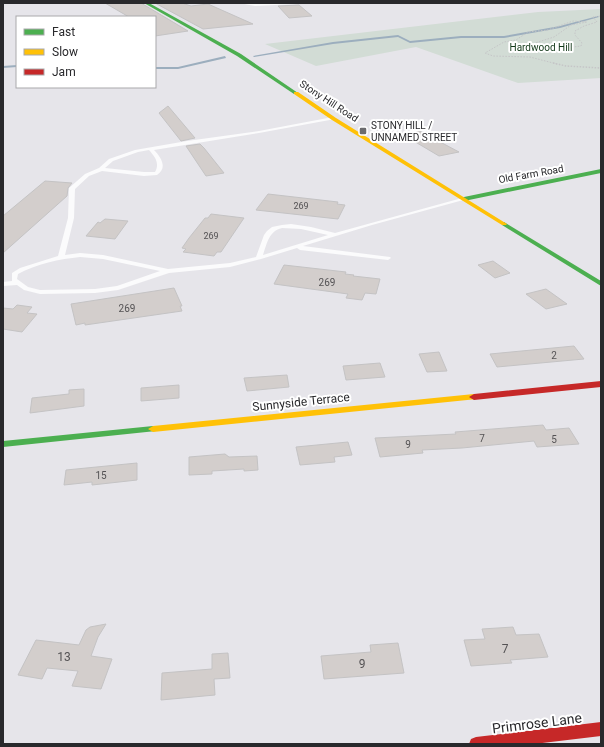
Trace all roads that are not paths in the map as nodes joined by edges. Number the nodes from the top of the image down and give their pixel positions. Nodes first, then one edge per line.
1 (146, 3) edge
2 (242, 3) edge
3 (315, 3) edge
4 (333, 118) junction
5 (150, 149) junction
6 (101, 169) junction
7 (601, 171) edge
8 (464, 199) junction
9 (336, 235) junction
10 (296, 247) junction
11 (61, 257) junction
12 (259, 258) junction
13 (388, 258) dead end
14 (168, 271) junction
15 (3, 284) edge
16 (18, 284) junction
17 (601, 284) edge
18 (601, 384) edge
19 (3, 444) edge
20 (601, 729) edge
21 (476, 744) edge

1 - 4 main road, Stony Hill Road
2 - 3 lane
4 - 5 lane
4 - 8 main road, Stony Hill Road
5 - 6 lane
5 - 6 lane
6 - 11 lane
7 - 8 main road, Old Farm Road
8 - 9 lane
8 - 17 main road, Stony Hill Road
9 - 10 lane
9 - 12 lane
10 - 12 lane
10 - 13 lane
11 - 14 lane
11 - 16 lane
12 - 14 lane
14 - 16 lane
15 - 16 lane
18 - 19 main road, Sunnyside Terrace
20 - 21 main road, Primrose Lane

